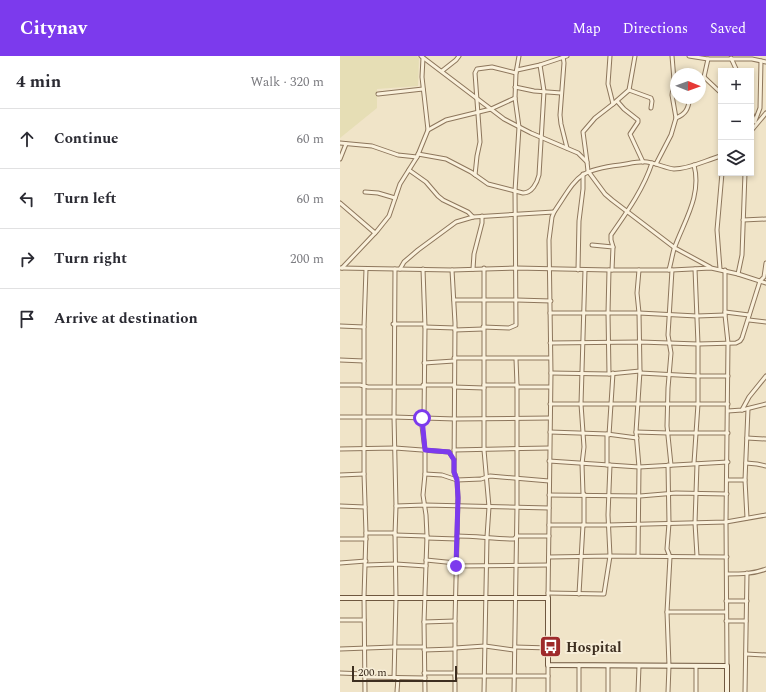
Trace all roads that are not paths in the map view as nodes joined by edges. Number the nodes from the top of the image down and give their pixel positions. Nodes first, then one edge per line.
1 (459, 56) edge
2 (519, 56) edge
3 (565, 56) edge
4 (610, 56) edge
5 (635, 56) edge
6 (672, 56) edge
7 (689, 56) edge
8 (422, 57) edge
9 (729, 58) edge
10 (752, 58) edge
11 (708, 59) junction
12 (761, 61) junction
13 (766, 62) edge
14 (540, 65) junction
15 (706, 68) edge
16 (735, 68) edge
17 (442, 71) junction
18 (516, 72) junction
19 (706, 79) edge
20 (516, 87) junction
21 (423, 89) junction
22 (628, 90) junction
23 (718, 90) edge
24 (544, 91) junction
25 (561, 93) junction
26 (378, 94) dead end
27 (477, 98) junction
28 (515, 98) junction
29 (617, 101) junction
30 (613, 104) junction
31 (688, 104) edge
32 (651, 108) dead end
33 (491, 110) junction
34 (478, 113) junction
35 (766, 113) edge
36 (676, 118) junction
37 (755, 123) joint
38 (519, 126) junction
39 (428, 130) junction
40 (540, 138) junction
41 (340, 143) edge
42 (346, 144) junction
43 (567, 148) junction
44 (418, 155) junction
45 (718, 157) edge
46 (340, 159) edge
47 (587, 162) junction
48 (642, 162) junction
49 (652, 163) junction
50 (656, 164) junction
51 (694, 165) junction
52 (409, 170) junction
53 (588, 171) junction
54 (583, 174) junction
55 (476, 175) junction
56 (722, 176) edge
57 (745, 176) edge
58 (515, 191) junction
59 (365, 192) dead end
60 (395, 198) junction
61 (340, 203) edge
62 (554, 212) junction
63 (628, 212) junction
64 (515, 214) junction
65 (482, 216) junction
66 (473, 217) junction
67 (766, 219) edge
68 (743, 220) junction
69 (374, 233) junction
70 (592, 245) dead end
71 (613, 247) junction
72 (675, 248) junction
73 (766, 263) edge
74 (341, 268) edge
75 (484, 268) junction
76 (516, 268) junction
77 (711, 268) junction
78 (366, 269) junction
79 (395, 269) junction
80 (400, 269) junction
81 (423, 269) junction
82 (474, 269) junction
83 (550, 269) junction
84 (695, 269) junction
85 (720, 269) junction
86 (452, 270) junction
87 (578, 270) junction
88 (585, 270) junction
89 (610, 270) junction
90 (638, 270) junction
91 (671, 270) junction
92 (725, 270) junction
93 (738, 274) junction
94 (760, 281) junction
95 (766, 283) edge
96 (454, 300) junction
97 (484, 300) junction
98 (517, 300) junction
99 (551, 301) junction
100 (550, 313) junction
101 (583, 313) junction
102 (608, 313) junction
103 (639, 313) junction
104 (670, 314) junction
105 (725, 314) junction
106 (749, 315) junction
107 (696, 316) junction
108 (749, 320) junction
109 (766, 322) edge
110 (393, 324) junction
111 (340, 326) edge
112 (364, 326) junction
113 (424, 326) junction
114 (483, 328) junction
115 (455, 329) junction
116 (609, 342) junction
117 (640, 342) junction
118 (550, 343) junction
119 (669, 343) junction
120 (728, 343) junction
121 (582, 344) junction
122 (698, 344) junction
123 (550, 358) junction
124 (484, 359) junction
125 (516, 359) junction
126 (340, 360) edge
127 (454, 360) junction
128 (364, 361) junction
129 (424, 363) junction
130 (640, 372) junction
131 (551, 373) junction
132 (583, 374) junction
133 (611, 374) junction
134 (669, 374) junction
135 (697, 376) junction
136 (728, 376) junction
137 (766, 376) edge
138 (340, 385) edge
139 (364, 386) junction
140 (424, 386) junction
141 (454, 386) junction
142 (484, 386) junction
143 (517, 386) junction
144 (395, 387) junction
145 (550, 387) junction
146 (637, 403) junction
147 (550, 404) junction
148 (581, 404) junction
149 (611, 404) junction
150 (668, 404) junction
151 (698, 404) junction
152 (728, 404) junction
153 (766, 404) edge
154 (748, 409) junction
155 (742, 410) junction
156 (728, 411) junction
157 (340, 417) edge
158 (365, 417) junction
159 (394, 417) junction
160 (423, 418) junction
161 (484, 418) junction
162 (517, 418) junction
163 (550, 418) junction
164 (455, 419) junction
165 (550, 432) junction
166 (636, 432) junction
167 (696, 433) junction
168 (728, 433) junction
169 (583, 434) junction
170 (608, 434) junction
171 (668, 434) junction
172 (637, 438) junction
173 (747, 438) junction
174 (766, 439) edge
175 (395, 448) junction
176 (517, 448) junction
177 (549, 448) junction
178 (340, 449) edge
179 (365, 449) junction
180 (425, 450) junction
181 (454, 450) junction
182 (484, 450) junction
183 (454, 460) junction
184 (549, 461) junction
185 (728, 462) junction
186 (746, 463) junction
187 (582, 464) junction
188 (696, 464) junction
189 (608, 465) junction
190 (669, 465) junction
191 (640, 466) junction
192 (766, 466) edge
193 (364, 474) junction
194 (425, 474) junction
195 (340, 475) edge
196 (486, 476) junction
197 (517, 479) junction
198 (457, 480) junction
199 (549, 480) junction
200 (727, 480) junction
201 (745, 480) junction
202 (584, 494) junction
203 (609, 494) junction
204 (669, 494) junction
205 (696, 494) junction
206 (727, 494) junction
207 (549, 495) junction
208 (640, 496) junction
209 (425, 505) junction
210 (340, 506) edge
211 (396, 506) junction
212 (457, 506) junction
213 (488, 506) junction
214 (365, 507) junction
215 (517, 507) junction
216 (549, 508) junction
217 (766, 515) edge
218 (746, 518) junction
219 (726, 522) junction
220 (669, 523) junction
221 (695, 523) junction
222 (639, 524) junction
223 (549, 525) junction
224 (584, 525) junction
225 (609, 525) junction
226 (366, 533) junction
227 (395, 534) junction
228 (517, 536) junction
229 (549, 536) junction
230 (427, 537) junction
231 (457, 537) junction
232 (487, 538) junction
233 (340, 539) edge
234 (366, 539) junction
235 (582, 556) junction
236 (610, 556) junction
237 (638, 556) junction
238 (670, 556) junction
239 (697, 556) junction
240 (549, 557) junction
241 (727, 557) junction
242 (426, 560) junction
243 (340, 563) edge
244 (366, 563) junction
245 (396, 564) junction
246 (456, 564) junction
247 (516, 564) junction
248 (548, 564) junction
249 (426, 566) junction
250 (487, 566) junction
251 (766, 568) edge
252 (747, 573) junction
253 (727, 574) junction
254 (579, 594) junction
255 (548, 595) junction
256 (364, 597) junction
257 (340, 598) edge
258 (396, 598) junction
259 (425, 598) junction
260 (456, 598) junction
261 (516, 598) junction
262 (486, 599) junction
263 (726, 601) junction
264 (747, 601) junction
265 (667, 612) junction
266 (726, 612) junction
267 (340, 620) edge
268 (364, 620) junction
269 (455, 621) junction
270 (726, 621) junction
271 (746, 621) junction
272 (424, 622) junction
273 (485, 646) junction
274 (394, 647) junction
275 (340, 648) edge
276 (364, 648) junction
277 (455, 648) junction
278 (514, 648) junction
279 (549, 648) junction
280 (424, 649) junction
281 (746, 654) junction
282 (766, 655) edge
283 (548, 665) junction
284 (579, 665) junction
285 (608, 666) junction
286 (639, 666) junction
287 (669, 666) junction
288 (696, 666) junction
289 (727, 666) junction
290 (340, 673) edge
291 (424, 673) junction
292 (455, 675) junction
293 (514, 675) junction
294 (365, 676) junction
295 (484, 676) junction
296 (548, 676) junction
297 (396, 678) junction
298 (425, 678) junction
299 (365, 692) edge
300 (397, 692) edge
301 (425, 692) edge
302 (455, 692) edge
303 (484, 692) edge
304 (514, 692) edge
305 (548, 692) edge
306 (579, 692) edge
307 (608, 692) edge
308 (638, 692) edge
309 (668, 692) edge
310 (696, 692) edge
311 (727, 692) edge
312 (745, 692) edge

1 - 17 street
2 - 18 street
3 - 14 street
3 - 25 street
4 - 30 street
5 - 22 street
6 - 36 street
7 - 11 street
8 - 17 street
8 - 21 street
9 - 10 street
9 - 11 street
9 - 16 street
10 - 12 street
11 - 15 street
12 - 13 street
12 - 37 street
14 - 18 street
14 - 24 street
17 - 27 street
18 - 20 street
18 - 27 street
19 - 23 street
20 - 24 street
20 - 28 street
21 - 26 street
21 - 39 street
22 - 29 street
22 - 32 street
24 - 25 street
24 - 40 street
25 - 43 street
27 - 33 street
27 - 34 street
28 - 33 street
28 - 38 street
29 - 30 street
29 - 48 street
30 - 47 street
31 - 36 street
33 - 34 street
33 - 38 street
34 - 39 street
34 - 55 street
35 - 37 street
36 - 50 street
38 - 40 street
38 - 58 street
39 - 44 street
40 - 43 street
40 - 58 street
41 - 42 street
42 - 44 street
42 - 46 street
43 - 47 street
44 - 52 street
44 - 55 street
45 - 51 street
47 - 53 street
48 - 49 street
48 - 53 street
49 - 50 street
49 - 63 street
50 - 51 street
51 - 72 street
52 - 60 street
52 - 66 street
53 - 54 street
53 - 63 street
54 - 62 street
54 - 87 street
55 - 58 street
56 - 85 street
57 - 68 street
58 - 64 street
59 - 60 street
60 - 69 street
61 - 69 street
62 - 64 street
62 - 83 street
63 - 71 street
63 - 72 street
64 - 65 street
64 - 76 street
65 - 66 street
65 - 82 street
66 - 80 street
67 - 68 street
68 - 93 street
69 - 74 street
70 - 71 street
71 - 89 street
72 - 77 street
72 - 91 street
73 - 94 street
74 - 78 street
75 - 76 street
75 - 82 street
75 - 97 street
76 - 83 street
76 - 98 street
77 - 84 street
77 - 85 street
78 - 79 street
78 - 112 street
79 - 80 street
79 - 110 street
80 - 81 street
81 - 86 street
81 - 113 street
82 - 86 street
83 - 87 street
83 - 99 street
84 - 91 street
84 - 107 street
85 - 92 street
86 - 96 street
87 - 88 street
88 - 89 street
88 - 101 street
89 - 90 street
89 - 102 street
90 - 91 street
90 - 103 street
91 - 104 street
92 - 93 street
92 - 105 street
93 - 94 street
94 - 95 street
94 - 106 street
96 - 97 street
96 - 115 street
97 - 98 street
97 - 114 street
98 - 99 street
98 - 114 street
99 - 100 street
100 - 101 street
100 - 118 street
101 - 102 street
101 - 121 street
102 - 103 street
102 - 116 street
103 - 104 street
103 - 117 street
104 - 107 street
104 - 119 street
105 - 106 street
105 - 107 street
105 - 120 street
106 - 108 street
107 - 122 street
108 - 109 street
108 - 120 street
110 - 113 street
110 - 144 street
111 - 112 street
112 - 128 street
113 - 115 street
113 - 129 street
114 - 115 street
114 - 124 street
115 - 127 street
116 - 117 street
116 - 121 street
116 - 133 street
117 - 119 street
117 - 130 street
118 - 121 street
118 - 123 street
119 - 122 street
119 - 134 street
120 - 122 street
120 - 136 street
121 - 132 street
122 - 135 street
123 - 125 street
123 - 131 street
124 - 125 street
124 - 127 street
124 - 142 street
125 - 143 street
126 - 128 street
127 - 129 street
127 - 141 street
128 - 139 street
129 - 140 street
130 - 133 street
130 - 134 street
130 - 146 street
131 - 132 street
131 - 145 street
132 - 133 street
132 - 148 street
133 - 149 street
134 - 135 street
134 - 150 street
135 - 136 street
135 - 151 street
136 - 152 street
137 - 155 street
138 - 139 street
139 - 144 street
139 - 158 street
140 - 141 street
140 - 144 street
140 - 160 street
141 - 142 street
141 - 164 street
142 - 143 street
142 - 161 street
143 - 145 street
143 - 162 street
144 - 159 street
145 - 147 street
146 - 149 street
146 - 150 street
146 - 166 street
147 - 148 street
147 - 163 street
148 - 149 street
148 - 169 street
149 - 170 street
150 - 151 street
150 - 171 street
151 - 152 street
151 - 167 street
152 - 156 street
153 - 154 street
154 - 155 street
154 - 173 street
155 - 156 street
156 - 168 street
157 - 158 street
158 - 159 street
158 - 179 street
159 - 160 street
159 - 175 street
160 - 164 street
160 - 180 street
161 - 162 street
161 - 164 street
161 - 182 street
162 - 163 street
162 - 176 street
163 - 165 street
164 - 181 street
165 - 169 street
165 - 177 street
166 - 171 street
166 - 172 street
167 - 168 street
167 - 171 street
167 - 188 street
168 - 185 street
169 - 170 street
169 - 187 street
170 - 172 street
170 - 189 street
171 - 190 street
172 - 191 street
173 - 174 street
173 - 186 street
175 - 179 street
175 - 180 street
175 - 211 street
176 - 177 street
176 - 182 street
176 - 197 street
177 - 184 street
178 - 179 street
179 - 193 street
180 - 183 street
180 - 194 street
181 - 182 street
181 - 183 street
182 - 196 street
183 - 198 street
184 - 187 street
184 - 199 street
185 - 188 street
185 - 200 street
186 - 192 street
186 - 201 street
187 - 189 street
187 - 202 street
188 - 190 street
188 - 205 street
189 - 191 street
189 - 203 street
190 - 191 street
190 - 204 street
191 - 208 street
193 - 195 street
193 - 214 street
194 - 198 street
194 - 209 street
196 - 197 street
196 - 198 street
196 - 213 street
197 - 199 street
197 - 215 street
198 - 212 street
199 - 207 street
200 - 201 street
200 - 206 street
201 - 218 street
202 - 203 street
202 - 207 street
202 - 224 street
203 - 208 street
203 - 225 street
204 - 205 street
204 - 208 street
204 - 220 street
205 - 206 street
205 - 221 street
206 - 219 street
207 - 216 street
208 - 222 street
209 - 211 street
209 - 212 street
209 - 230 street
210 - 214 street
211 - 227 street
212 - 213 street
212 - 231 street
213 - 215 street
213 - 232 street
214 - 226 street
215 - 216 street
215 - 228 street
216 - 223 street
217 - 218 street
218 - 219 street
219 - 221 street
219 - 241 street
220 - 221 street
220 - 222 street
220 - 238 street
221 - 239 street
222 - 225 street
222 - 237 street
223 - 224 street
223 - 229 street
224 - 225 street
224 - 235 street
225 - 236 street
226 - 227 street
226 - 234 street
227 - 230 street
227 - 245 street
228 - 229 street
228 - 232 street
228 - 247 street
229 - 240 street
230 - 231 street
230 - 242 street
231 - 232 street
231 - 246 street
232 - 250 street
233 - 234 street
234 - 244 street
235 - 236 street
235 - 240 street
235 - 254 street
236 - 237 street
236 - 254 street
237 - 238 street
238 - 239 street
238 - 265 street
239 - 241 street
240 - 248 street
241 - 253 street
242 - 246 street
242 - 249 street
243 - 244 street
244 - 245 street
244 - 256 street
245 - 249 street
245 - 258 street
246 - 250 street
246 - 260 street
247 - 248 street
247 - 250 street
247 - 261 street
248 - 255 street
249 - 259 street
250 - 262 street
251 - 252 street
252 - 253 street
252 - 264 street
253 - 263 street
254 - 255 street
255 - 261 street
255 - 279 street
256 - 257 street
256 - 258 street
256 - 268 street
258 - 259 street
258 - 274 street
259 - 260 street
259 - 272 street
260 - 262 street
260 - 269 street
261 - 262 street
261 - 278 street
262 - 273 street
263 - 264 street
263 - 266 street
264 - 271 street
265 - 266 street
265 - 287 street
266 - 270 street
267 - 268 street
268 - 276 street
269 - 272 street
269 - 277 street
270 - 271 street
270 - 289 street
271 - 281 street
272 - 280 street
273 - 277 street
273 - 278 street
273 - 295 street
274 - 276 street
274 - 280 street
274 - 297 street
275 - 276 street
276 - 294 street
277 - 280 street
277 - 292 street
278 - 279 street
278 - 293 street
279 - 283 street
280 - 291 street
281 - 282 street
281 - 312 street
283 - 284 street
283 - 296 street
284 - 285 street
284 - 306 street
285 - 286 street
285 - 307 street
286 - 287 street
286 - 308 street
287 - 288 street
287 - 309 street
288 - 289 street
288 - 310 street
289 - 311 street
290 - 294 street
291 - 292 street
291 - 298 street
292 - 295 street
292 - 302 street
293 - 295 street
293 - 296 street
293 - 304 street
294 - 297 street
294 - 299 street
295 - 303 street
296 - 305 street
297 - 298 street
297 - 300 street
298 - 301 street

